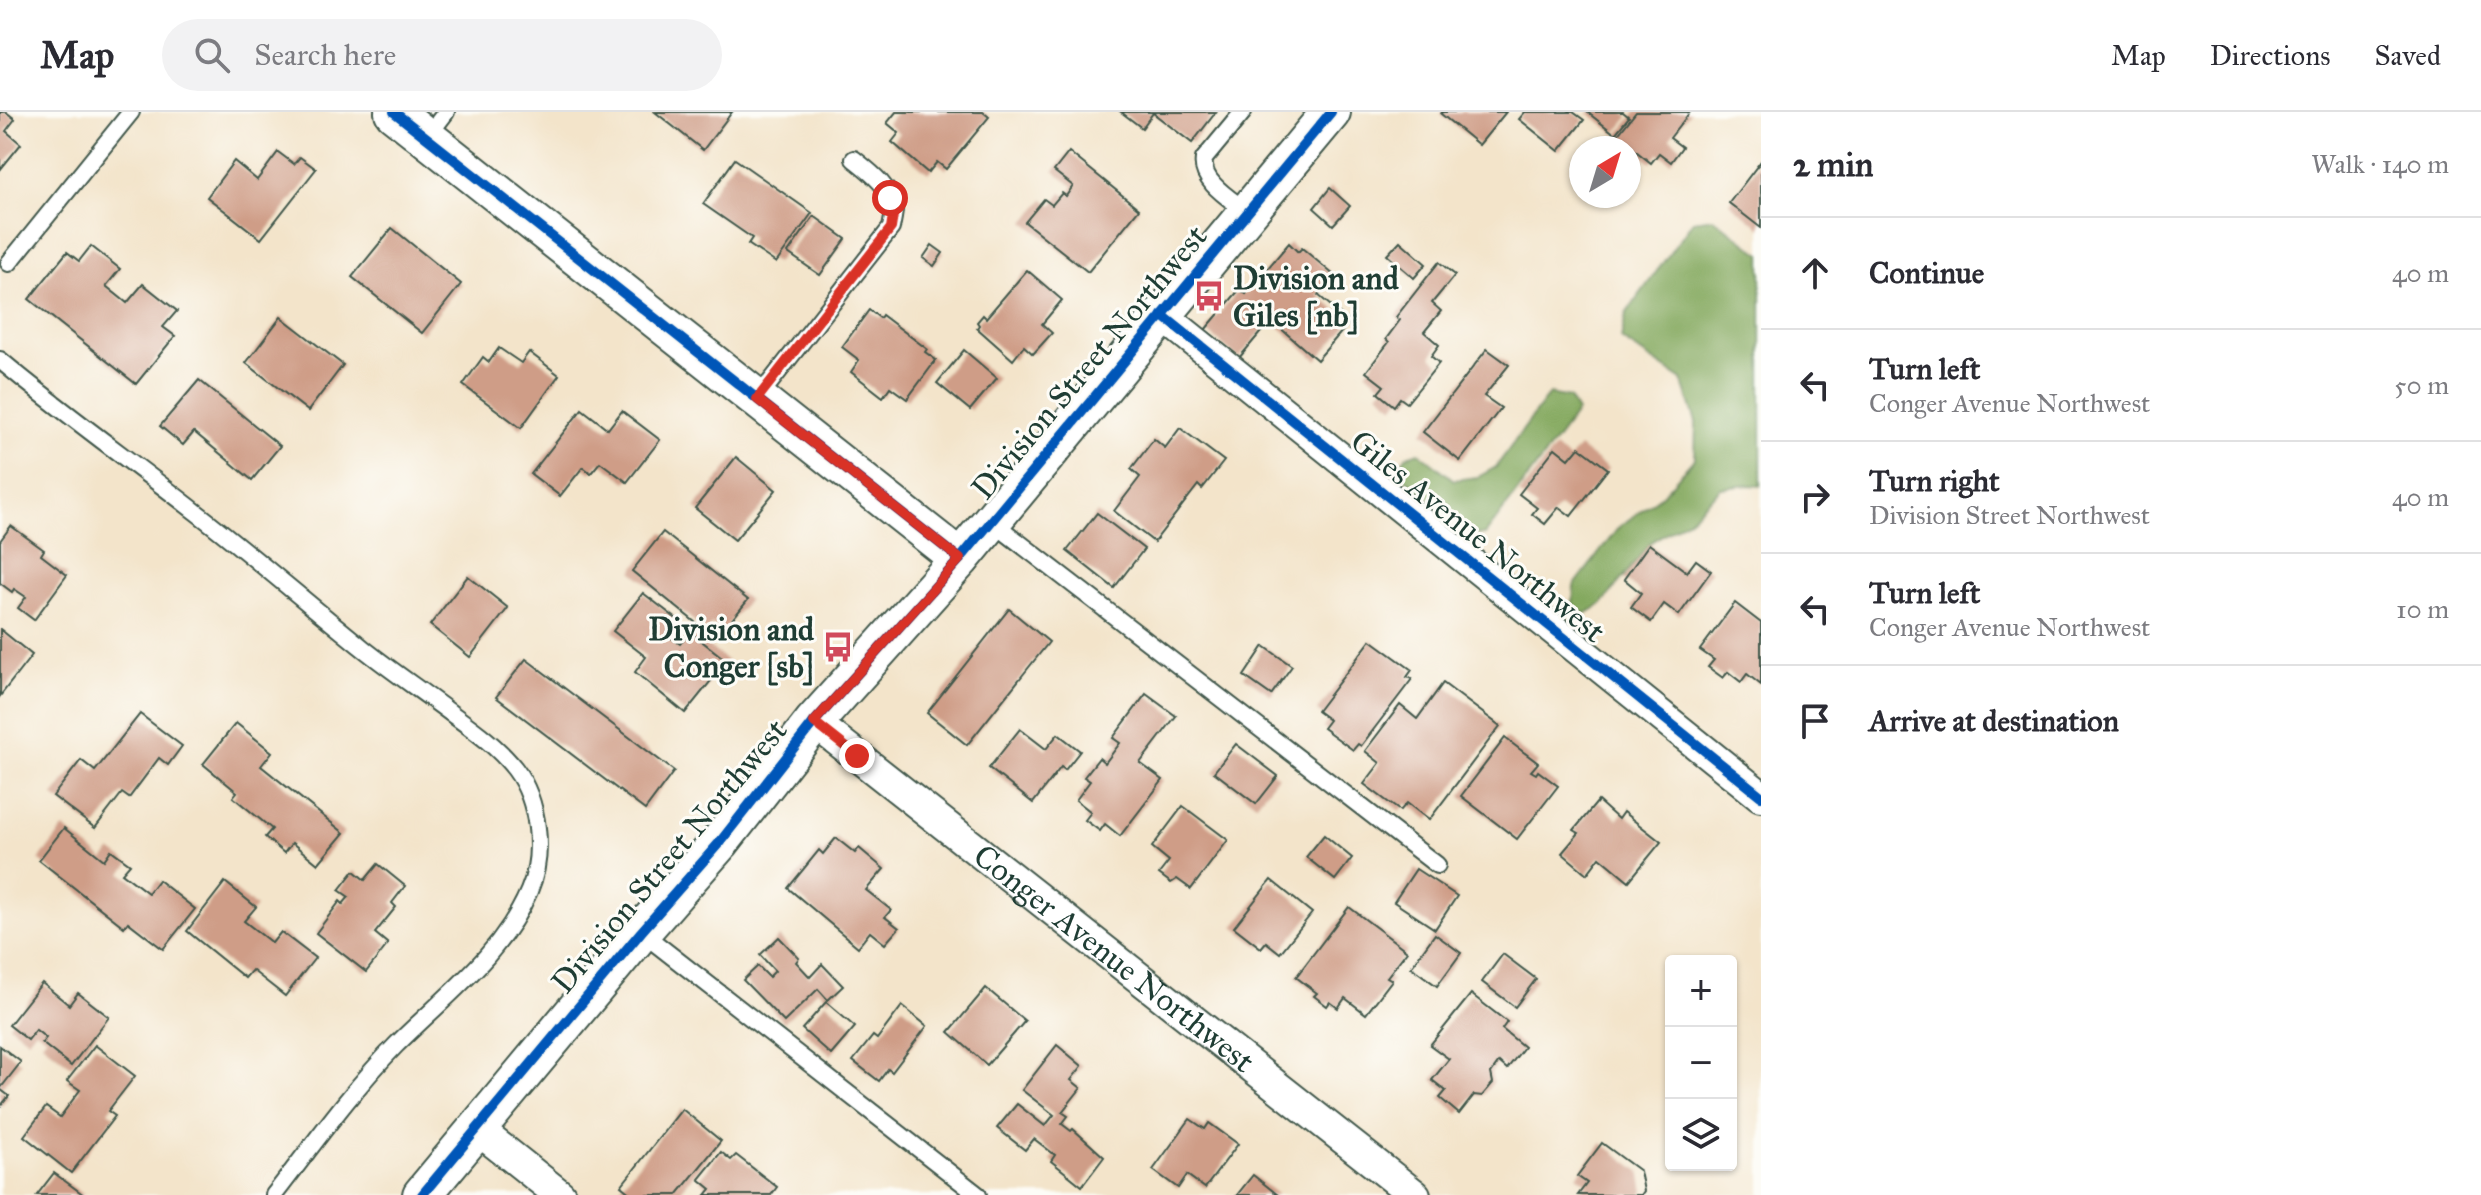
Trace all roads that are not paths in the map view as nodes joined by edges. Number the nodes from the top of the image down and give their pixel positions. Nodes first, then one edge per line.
1 (131, 112) edge
2 (394, 112) edge
3 (1243, 112) edge
4 (1321, 115) edge
5 (436, 125) edge
6 (854, 159) dead end
7 (1247, 212) junction
8 (9, 263) dead end
9 (1162, 315) junction
10 (0, 360) edge
11 (757, 399) junction
12 (991, 521) junction
13 (960, 559) junction
14 (814, 722) junction
15 (1761, 796) edge
16 (1437, 865) dead end
17 (641, 932) junction
18 (477, 1129) junction
19 (274, 1195) edge
20 (422, 1195) edge
21 (560, 1195) edge
22 (978, 1195) edge
23 (1415, 1195) edge

1 - 8 lane
2 - 5 street
3 - 7 lane
4 - 7 street, Division Street Northwest
5 - 11 street
6 - 11 lane
7 - 9 street, Division Street Northwest
9 - 12 street, Division Street Northwest
9 - 15 street, Giles Avenue Northwest
10 - 19 lane
11 - 13 street
12 - 13 street, Division Street Northwest
12 - 16 lane
13 - 14 street, Division Street Northwest
14 - 17 street, Division Street Northwest
14 - 23 street, Conger Avenue Northwest
17 - 18 street, Division Street Northwest
17 - 22 lane
18 - 20 street, Division Street Northwest
18 - 21 street

